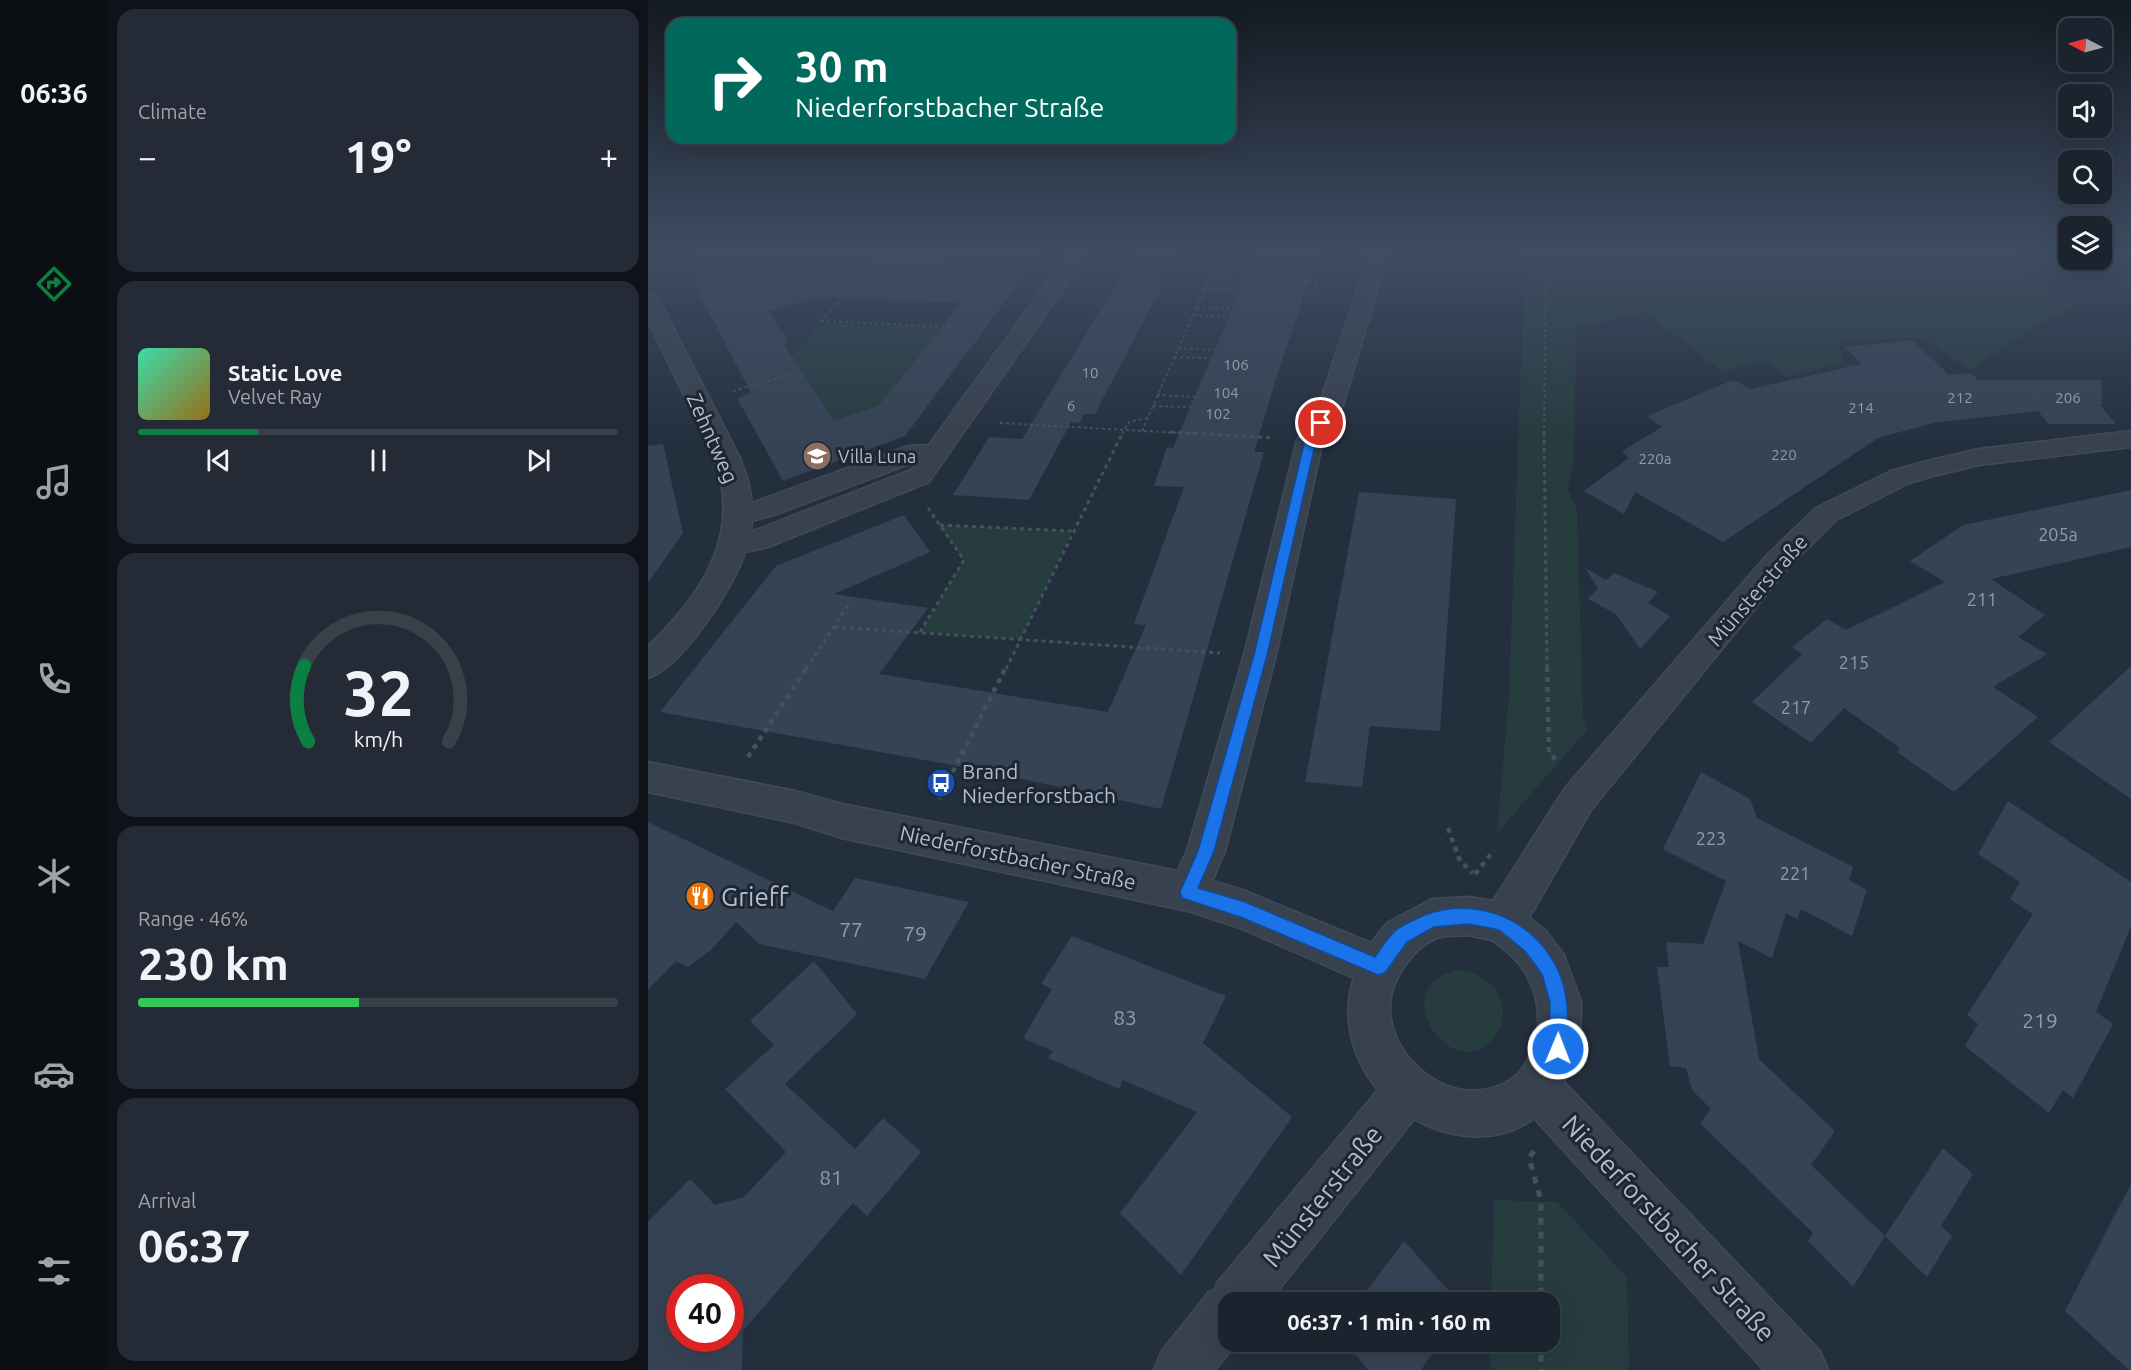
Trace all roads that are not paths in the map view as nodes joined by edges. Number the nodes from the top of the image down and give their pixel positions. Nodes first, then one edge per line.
1 (657, 316) edge
2 (1034, 316) edge
3 (1359, 316) edge
4 (2131, 439) edge
5 (937, 453) junction
6 (739, 515) junction
7 (736, 544) junction
8 (648, 665) edge
9 (648, 777) edge
10 (1188, 892) junction
11 (1503, 923) junction
12 (1378, 967) junction
13 (1537, 1087) junction
14 (1408, 1090) junction
15 (1244, 1292) edge
16 (1218, 1324) edge
17 (1181, 1370) edge
18 (1801, 1370) edge

1 - 6 street, Zehntweg
2 - 5 street
3 - 10 street
4 - 11 street, Münsterstraße
5 - 6 street
5 - 7 street
6 - 7 street, Zehntweg
7 - 8 street, Zehntweg
9 - 10 street, Niederforstbacher Straße
10 - 12 street, Niederforstbacher Straße
11 - 12 street
11 - 13 street
12 - 14 street
13 - 14 street
13 - 18 street, Niederforstbacher Straße
14 - 15 street, Münsterstraße
16 - 17 street

